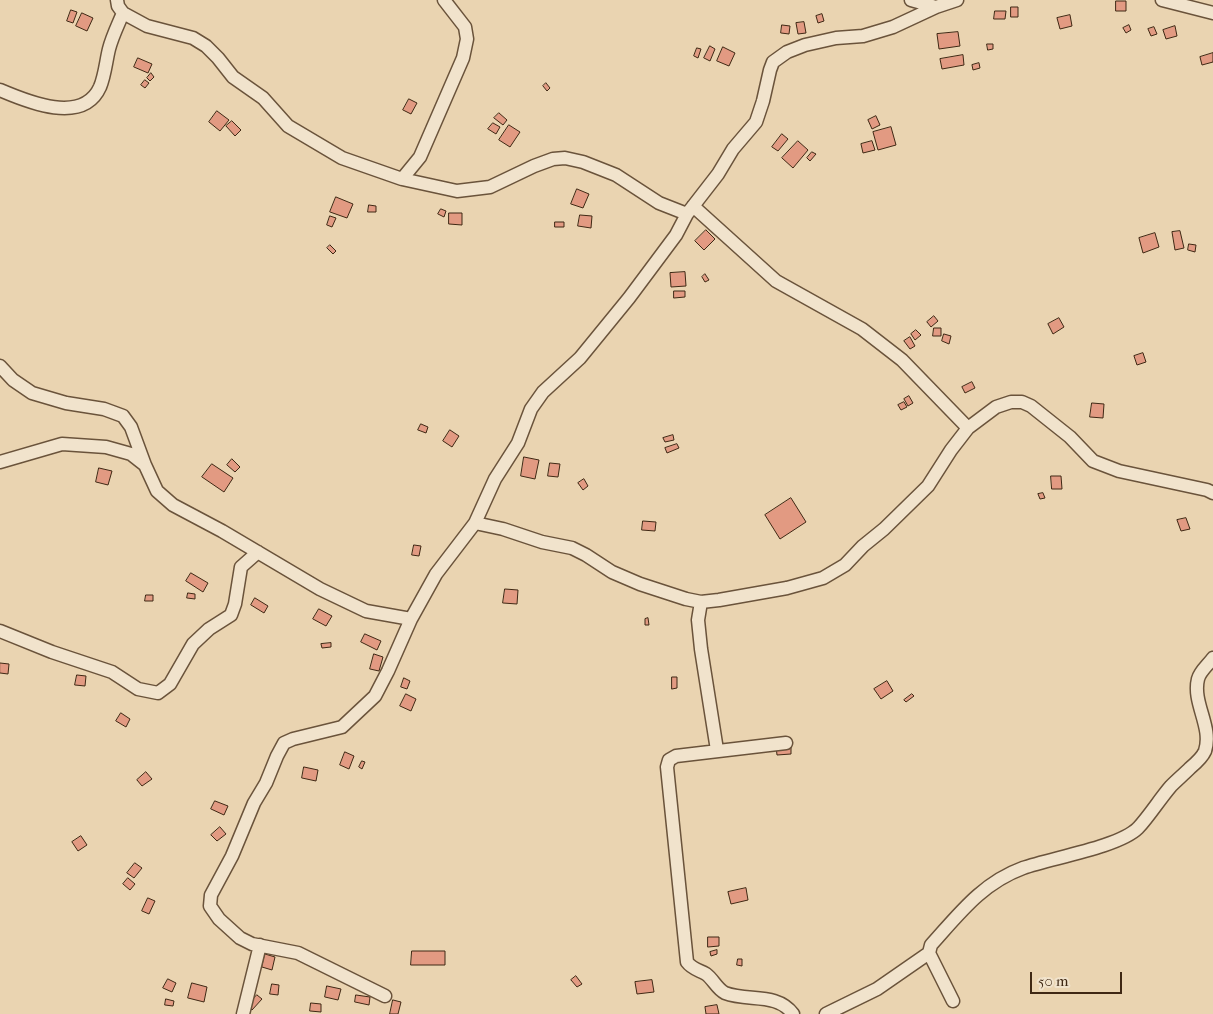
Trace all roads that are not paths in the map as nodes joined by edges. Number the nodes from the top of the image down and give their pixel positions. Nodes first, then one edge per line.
1 (117, 0) edge
2 (444, 0) edge
3 (910, 0) edge
4 (956, 0) edge
5 (1162, 0) edge
6 (936, 7) junction
7 (122, 13) junction
8 (1213, 13) edge
9 (0, 90) edge
10 (402, 179) junction
11 (690, 210) junction
12 (0, 366) edge
13 (968, 428) junction
14 (0, 462) edge
15 (145, 465) junction
16 (1213, 493) edge
17 (475, 523) junction
18 (258, 552) junction
19 (701, 602) junction
20 (411, 618) junction
21 (0, 631) edge
22 (1213, 658) edge
23 (786, 743) dead end
24 (717, 750) junction
25 (260, 946) junction
26 (928, 953) junction
27 (385, 996) dead end
28 (952, 1001) dead end
29 (243, 1014) edge
30 (793, 1014) edge
31 (826, 1014) edge

1 - 7 street
2 - 10 street
3 - 6 street
4 - 6 street
5 - 8 street
6 - 11 street
7 - 9 street
7 - 10 street
10 - 11 street
11 - 13 street
11 - 17 street
12 - 15 street
13 - 16 street
13 - 19 street
14 - 15 street
15 - 18 street
17 - 19 street
17 - 20 street
18 - 20 street
18 - 21 street
19 - 24 street
20 - 25 street
22 - 26 street
23 - 24 street
24 - 30 street
25 - 27 street
25 - 29 street
26 - 28 street
26 - 31 street

